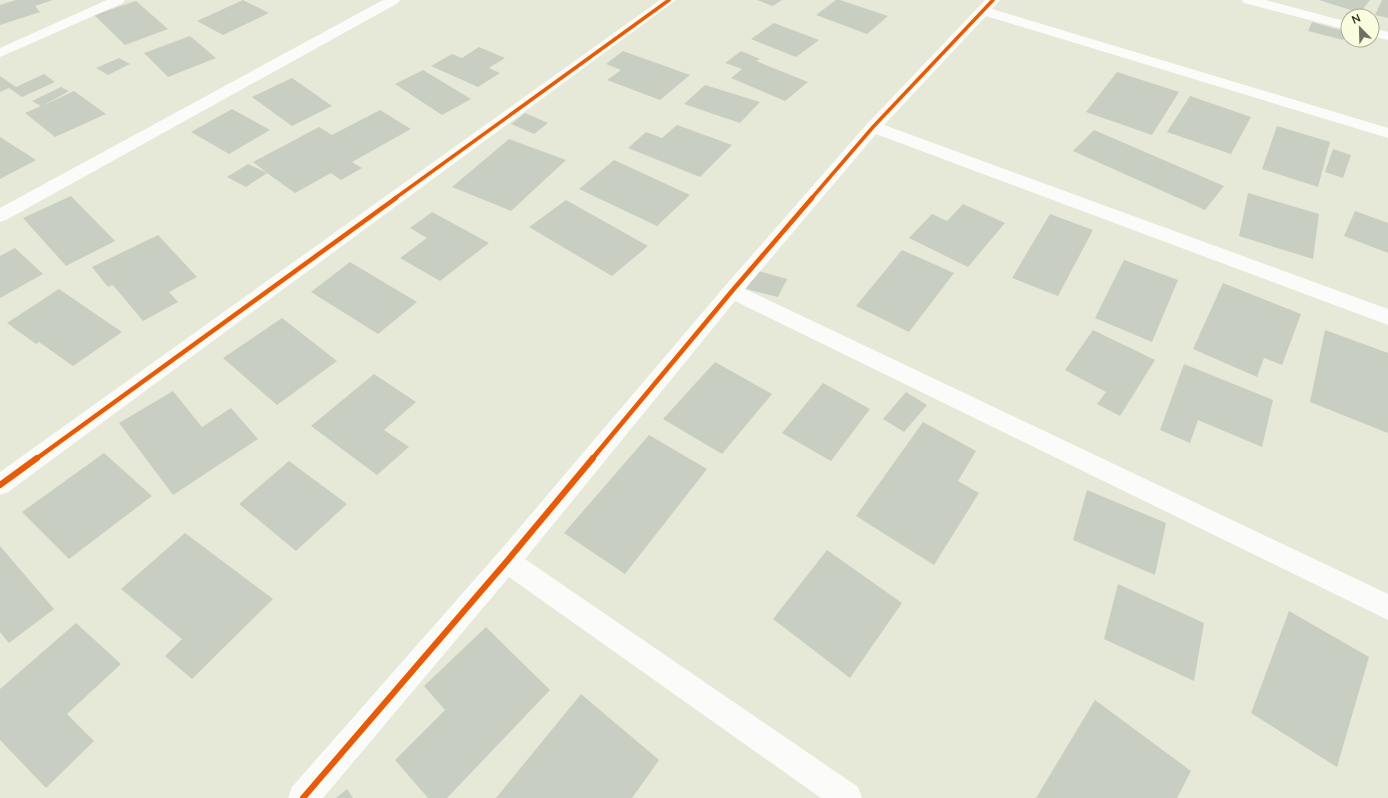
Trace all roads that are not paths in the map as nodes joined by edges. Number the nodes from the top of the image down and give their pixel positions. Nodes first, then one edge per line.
1 (393, 0) edge
2 (669, 0) edge
3 (1249, 0) edge
4 (113, 1) edge
5 (989, 5) edge
6 (1340, 24) edge
7 (0, 53) edge
8 (873, 126) junction
9 (1388, 133) edge
10 (0, 216) edge
11 (732, 291) junction
12 (1388, 317) edge
13 (0, 485) edge
14 (507, 561) junction
15 (1388, 607) edge
16 (303, 798) edge
17 (847, 798) edge

1 - 10 street
2 - 13 street
3 - 6 street
4 - 7 street
5 - 8 street
5 - 9 street
8 - 11 street
8 - 12 street
11 - 14 street
11 - 15 street
14 - 16 street
14 - 17 street

